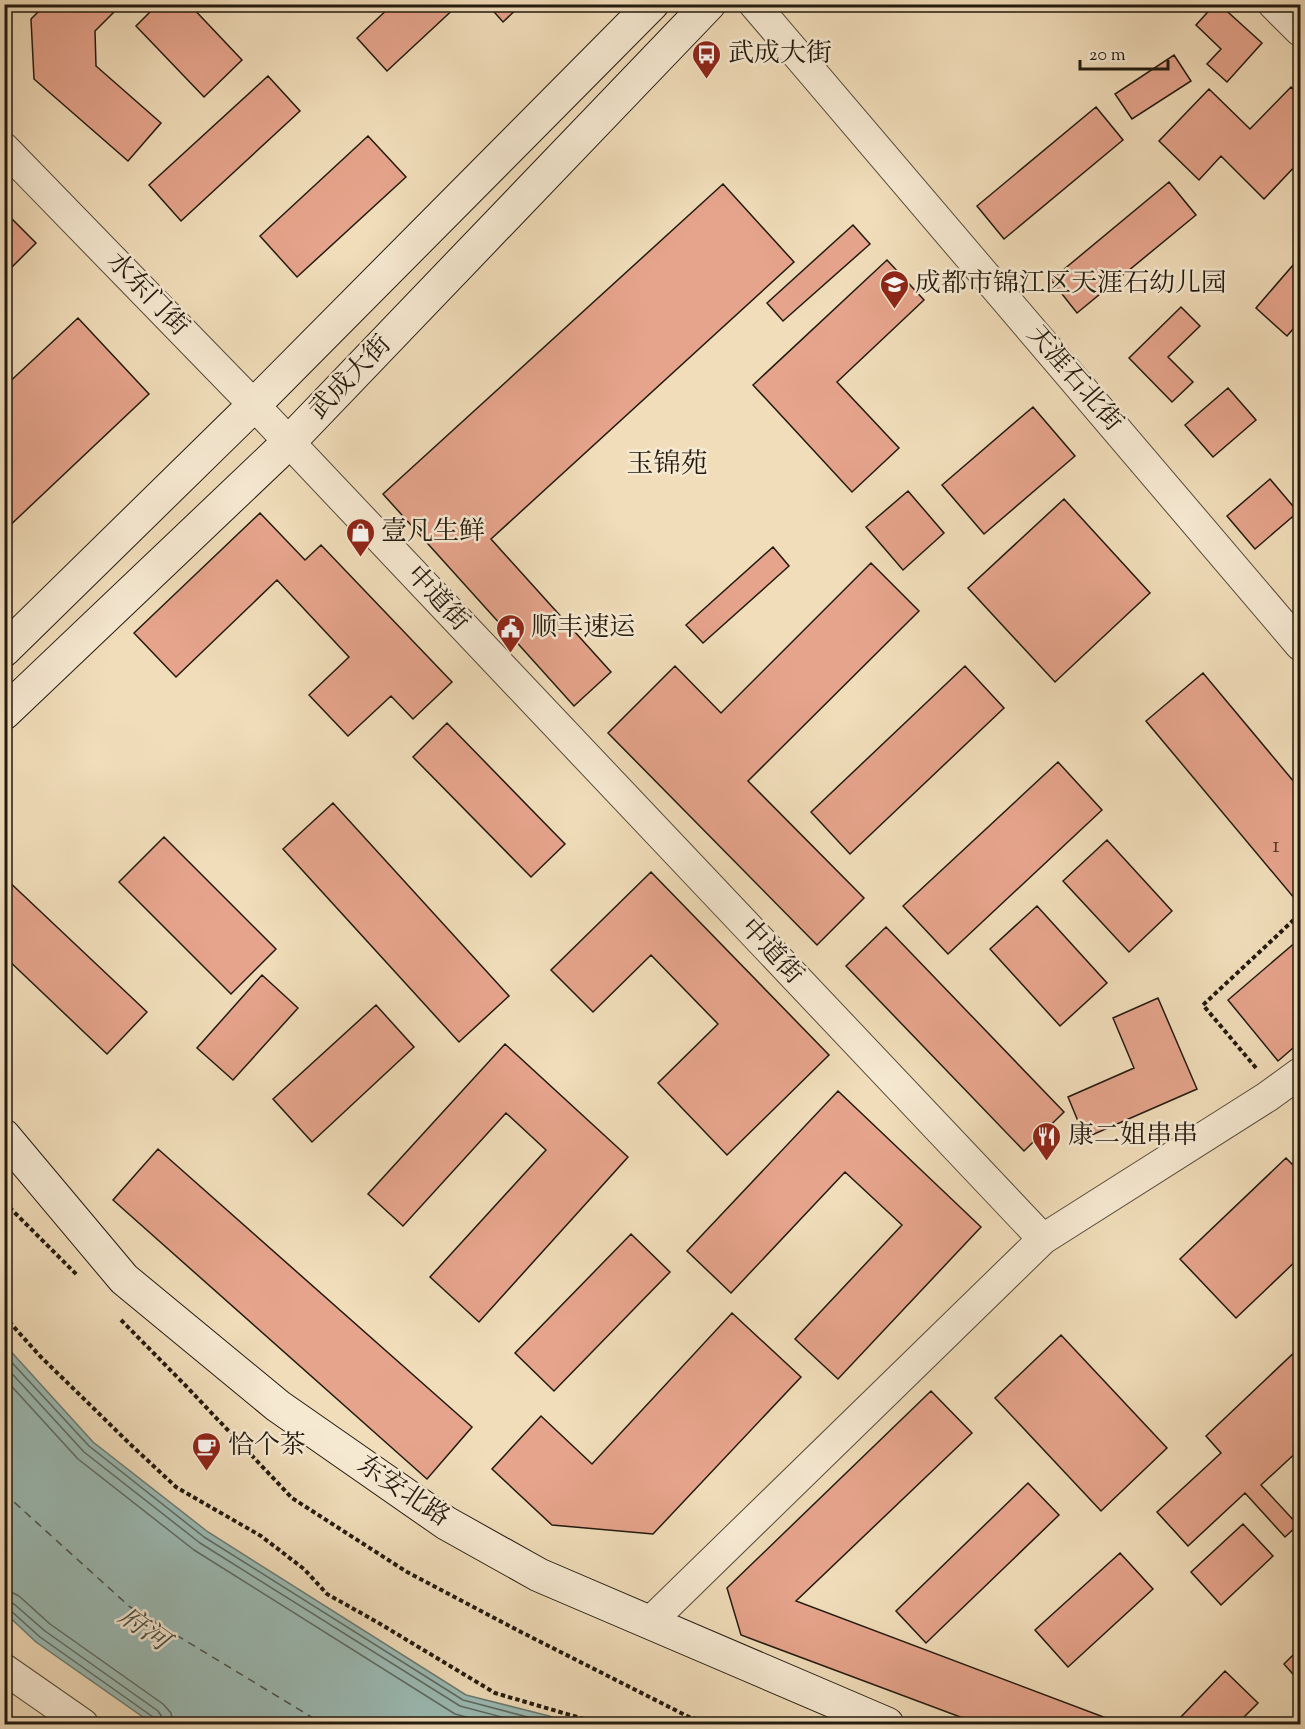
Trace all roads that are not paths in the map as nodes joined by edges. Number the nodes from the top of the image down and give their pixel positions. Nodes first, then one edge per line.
1 (652, 4) edge
2 (709, 4) edge
3 (754, 4) edge
4 (1273, 4) edge
5 (1300, 31) edge
6 (4, 148) edge
7 (254, 405) junction
8 (289, 442) junction
9 (1300, 645) edge
10 (4, 650) edge
11 (4, 713) edge
12 (1300, 1073) edge
13 (4, 1136) edge
14 (1043, 1239) junction
15 (649, 1623) junction
16 (4, 1669) edge
17 (83, 1725) edge
18 (887, 1725) edge

1 - 7 main road, 武成大街
2 - 8 main road, 武成大街
3 - 9 street, 天涯石北街
4 - 5 street
6 - 7 street, 水东门街
7 - 8 street, 水东门街
7 - 10 main road, 武成大街
8 - 11 main road, 武成大街
8 - 14 street, 中道街
12 - 14 street
13 - 15 main road, 东安北路
14 - 15 street
15 - 18 main road, 东安北路
16 - 17 street

